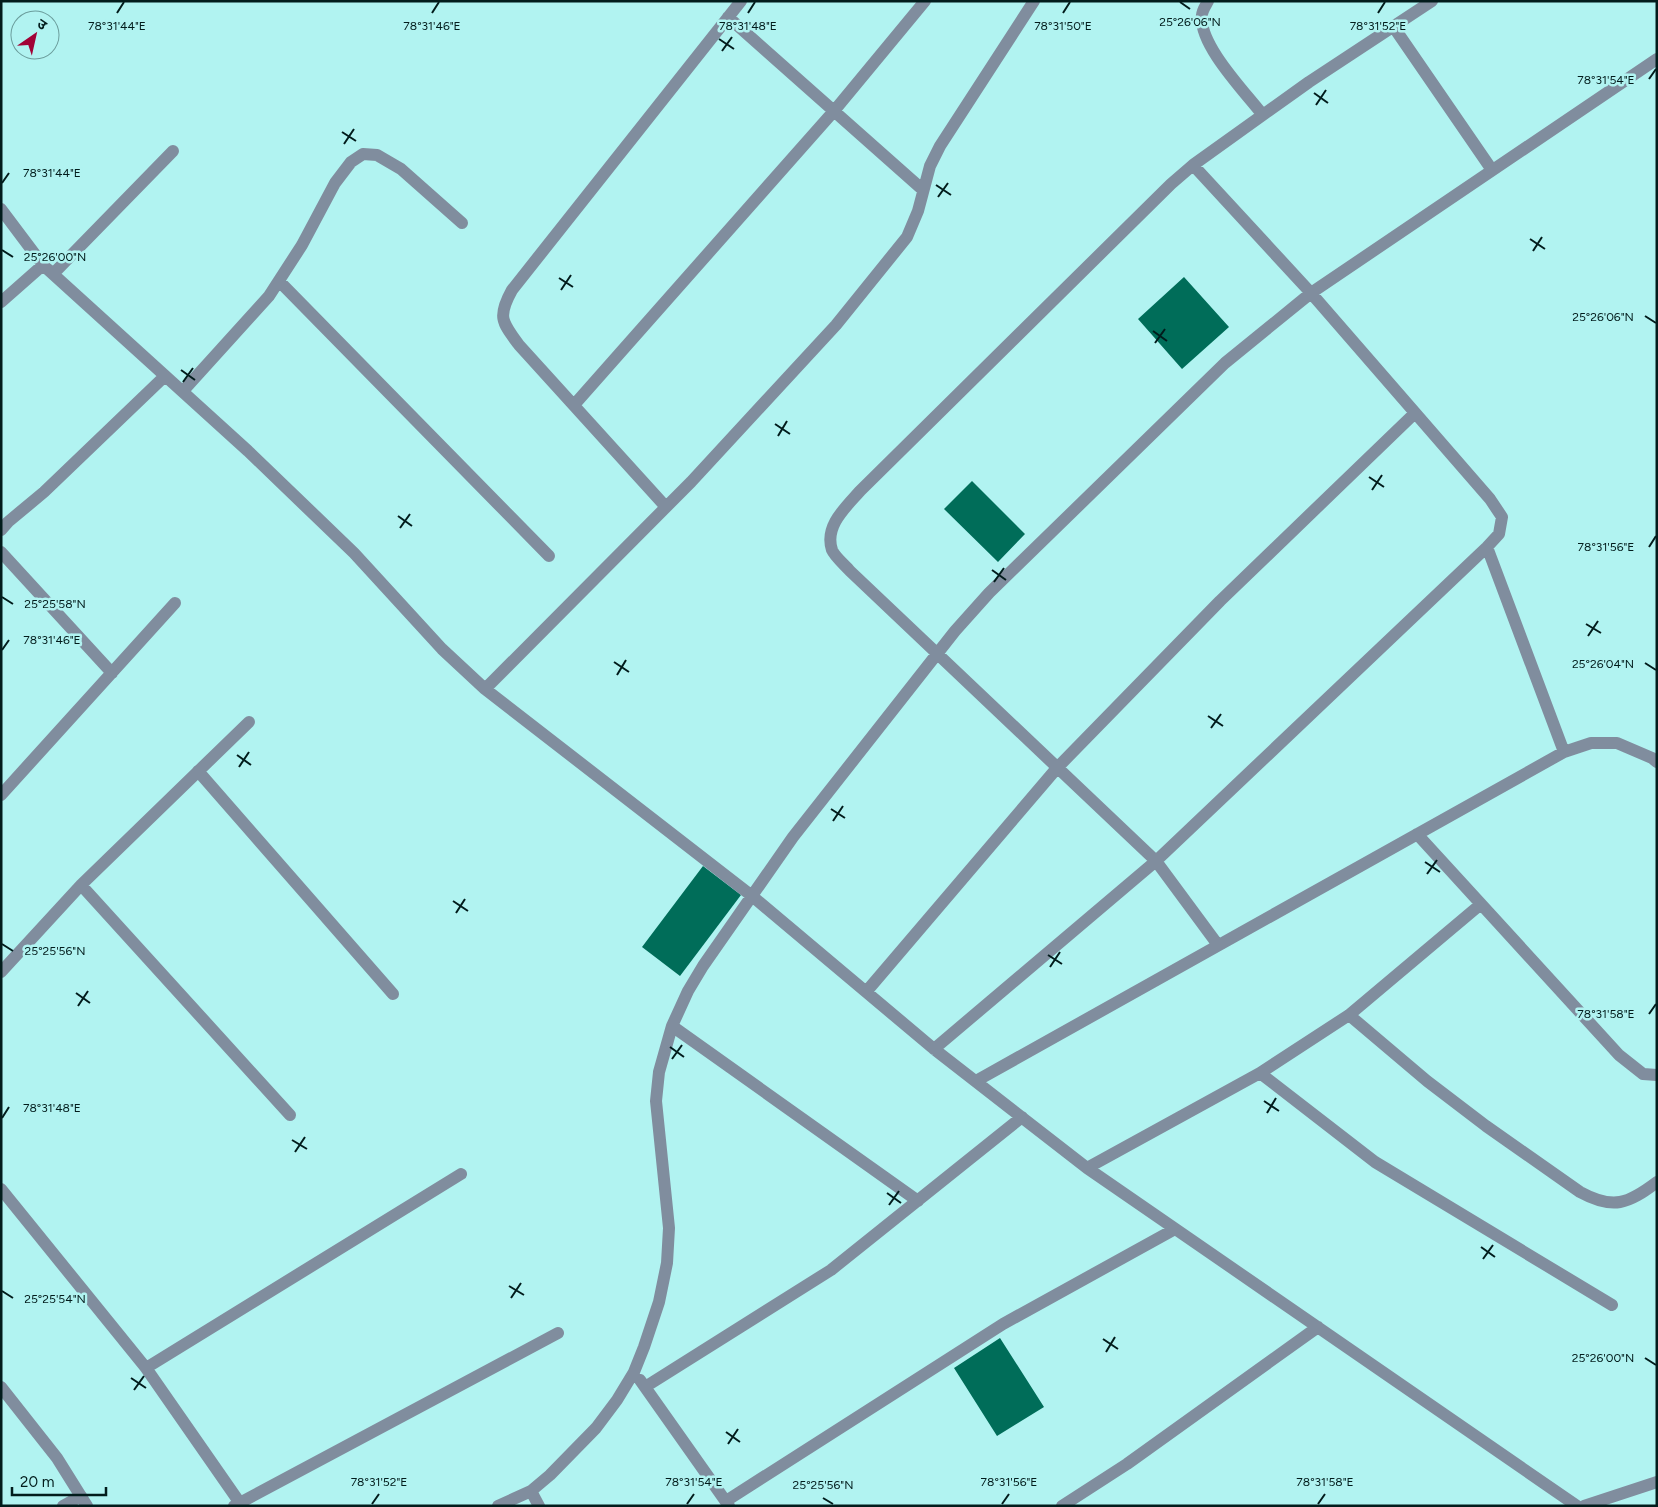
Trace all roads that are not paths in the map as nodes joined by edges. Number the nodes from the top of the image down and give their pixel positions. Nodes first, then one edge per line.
1 (741, 1) edge
2 (925, 1) edge
3 (1034, 1) edge
4 (1208, 1) edge
5 (1432, 1) edge
6 (728, 17) junction
7 (1393, 26) junction
8 (1657, 60) edge
9 (834, 111) junction
10 (1262, 114) junction
11 (173, 151) dead end
12 (1193, 165) junction
13 (1492, 170) junction
14 (923, 190) junction
15 (1, 209) edge
16 (462, 223) dead end
17 (43, 265) junction
18 (53, 274) junction
19 (280, 281) junction
20 (1311, 293) junction
21 (1, 302) edge
22 (165, 376) junction
23 (183, 391) junction
24 (574, 405) junction
25 (1415, 413) junction
26 (666, 507) junction
27 (1, 530) edge
28 (1487, 547) junction
29 (1, 552) edge
30 (550, 556) dead end
31 (175, 604) dead end
32 (937, 653) junction
33 (112, 673) junction
34 (485, 689) junction
35 (249, 722) dead end
36 (1564, 752) junction
37 (1657, 762) edge
38 (1057, 768) junction
39 (198, 771) junction
40 (1, 795) edge
41 (1417, 834) junction
42 (1156, 861) junction
43 (81, 885) junction
44 (752, 896) junction
45 (1481, 904) junction
46 (1218, 945) junction
47 (1, 972) edge
48 (866, 992) junction
49 (393, 994) dead end
50 (1349, 1015) junction
51 (672, 1026) junction
52 (934, 1049) junction
53 (1260, 1074) junction
54 (1657, 1075) edge
55 (976, 1081) junction
56 (290, 1115) dead end
57 (1022, 1117) junction
58 (1087, 1168) junction
59 (461, 1174) dead end
60 (1657, 1182) edge
61 (1, 1189) edge
62 (918, 1201) junction
63 (1175, 1228) junction
64 (1612, 1305) dead end
65 (1318, 1327) junction
66 (558, 1333) dead end
67 (146, 1368) junction
68 (634, 1372) junction
69 (644, 1387) junction
70 (1, 1388) edge
71 (1657, 1482) edge
72 (532, 1491) junction
73 (84, 1501) edge
74 (728, 1503) edge
75 (239, 1505) edge
76 (62, 1506) edge
77 (498, 1506) edge
78 (539, 1506) edge
79 (1062, 1506) edge
80 (1577, 1506) edge
81 (1584, 1506) edge

1 - 6 street
2 - 9 street
3 - 14 street
4 - 10 street
5 - 7 street
6 - 9 street
6 - 24 street
7 - 10 street
7 - 13 street
8 - 13 street
9 - 14 street
9 - 24 street
10 - 12 street
11 - 18 street
12 - 20 street
12 - 32 street
13 - 20 street
14 - 26 street
15 - 17 street
16 - 19 street
17 - 18 street
17 - 21 street
18 - 22 street
19 - 23 street
19 - 30 street
20 - 25 street
20 - 32 street
22 - 23 street
22 - 27 street
23 - 34 street
24 - 26 street
25 - 28 street
25 - 38 street
26 - 34 street
28 - 36 street
28 - 42 street
29 - 33 street
31 - 33 street
32 - 38 street
32 - 44 street
33 - 40 street
34 - 44 street
35 - 39 street
36 - 37 street
36 - 41 street
38 - 42 street
38 - 48 street
39 - 43 street
39 - 49 street
41 - 45 street
41 - 46 street
42 - 46 street
42 - 52 street
43 - 47 street
43 - 56 street
44 - 48 street
44 - 51 street
45 - 50 street
45 - 54 street
46 - 55 street
48 - 52 street
50 - 53 street
50 - 60 street
51 - 62 street
51 - 68 street
52 - 55 street
53 - 58 street
53 - 64 street
55 - 57 street
57 - 58 street
57 - 62 street
58 - 63 street
59 - 67 street
61 - 67 street
62 - 69 street
63 - 65 street
63 - 74 street
65 - 79 street
65 - 80 street
66 - 75 street
67 - 75 street
68 - 69 street
68 - 72 street
69 - 74 street
70 - 73 street
71 - 81 street
72 - 77 street
72 - 78 street
73 - 76 street

